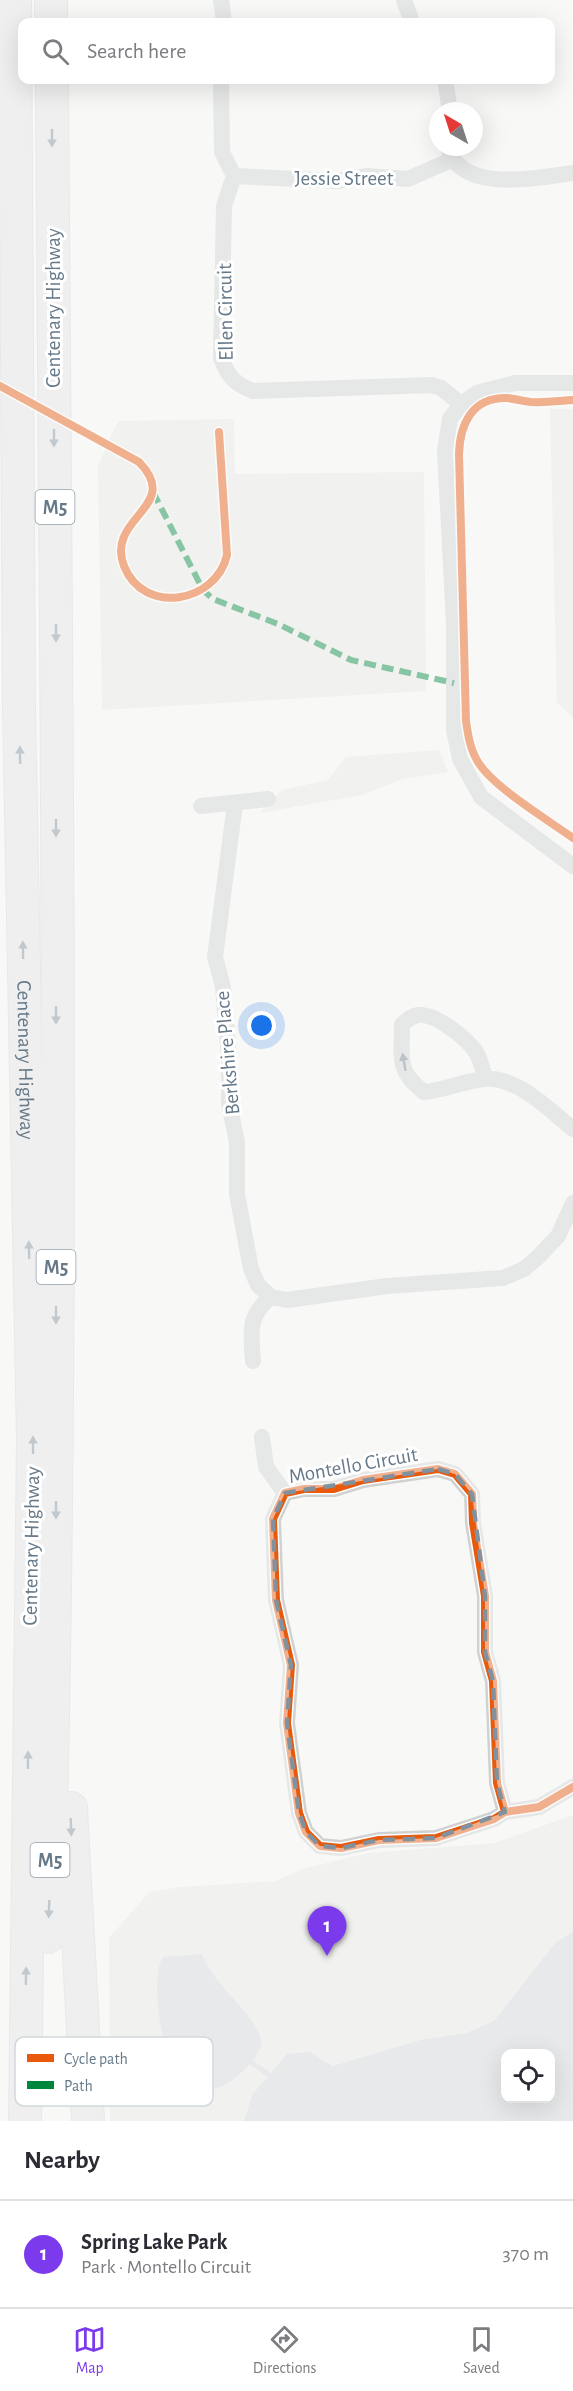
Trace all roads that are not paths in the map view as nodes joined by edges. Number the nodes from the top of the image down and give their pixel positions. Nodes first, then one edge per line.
1 (15, 0) edge
2 (51, 0) edge
3 (221, 0) edge
4 (404, 0) edge
5 (51, 18) edge
6 (223, 18) edge
7 (411, 18) edge
8 (52, 84) edge
9 (221, 84) edge
10 (446, 84) edge
11 (449, 102) edge
12 (446, 156) edge
13 (451, 156) edge
14 (573, 173) edge
15 (234, 176) junction
16 (573, 383) edge
17 (461, 404) junction
18 (268, 799) dead end
19 (236, 804) junction
20 (201, 806) dead end
21 (573, 866) edge
22 (485, 1079) junction
23 (573, 1129) edge
24 (573, 1203) edge
25 (270, 1297) junction
26 (253, 1361) dead end
27 (262, 1437) dead end
28 (285, 1493) junction
29 (56, 1599) junction
30 (573, 1787) edge
31 (573, 1792) edge
32 (556, 1797) junction
33 (505, 1812) junction
34 (26, 2034) junction
35 (25, 2037) edge
36 (26, 2037) edge
37 (45, 2037) edge
38 (83, 2037) edge
39 (17, 2106) edge
40 (25, 2106) edge
41 (43, 2106) edge
42 (87, 2106) edge
43 (17, 2121) edge
44 (25, 2121) edge
45 (43, 2121) edge
46 (88, 2121) edge

34 -> 1 highway, Centenary Highway / M5
2 - 5 highway
3 - 6 street
4 - 7 street
8 -> 29 highway, Centenary Highway / M5
9 - 15 street
10 - 11 street
12 - 15 street, Jessie Street
13 - 14 street
15 - 17 street, Ellen Circuit
16 - 17 street
17 - 21 street
18 - 19 street
19 - 20 street
19 - 25 street, Berkshire Place
22 -> 22 street
22 - 23 street
24 - 25 street
25 - 26 street
27 - 28 street, Montello Circuit
28 - 33 street, Montello Circuit
28 - 33 street, Montello Circuit
29 -> 37 highway, Centenary Highway / M5
29 -> 38 highway
30 - 32 street, Montello Circuit
31 - 32 street, Montello Circuit
32 - 33 street, Montello Circuit
34 - 35 highway
34 - 36 highway, Centenary Highway / M5
39 - 43 highway
40 - 44 highway, Centenary Highway / M5
41 -> 45 highway, Centenary Highway / M5
42 -> 46 highway

